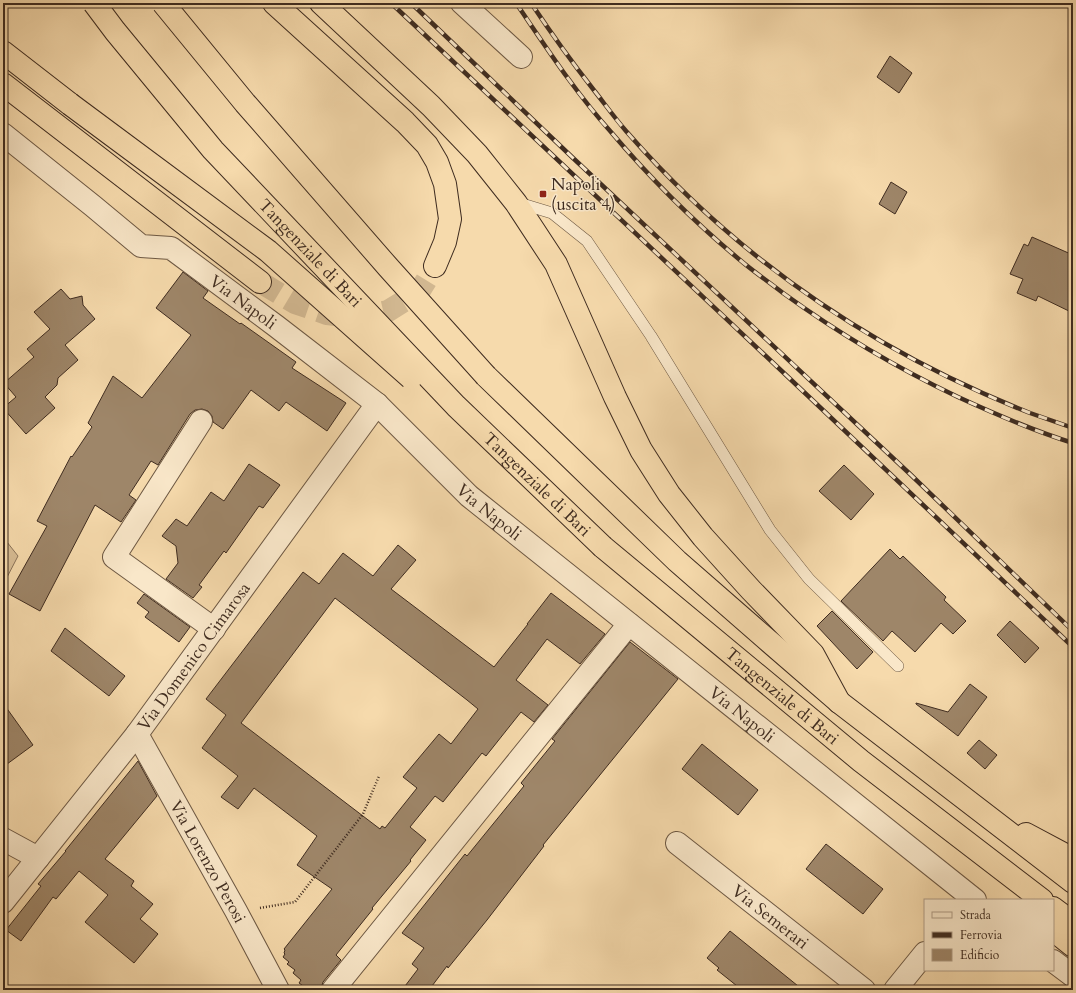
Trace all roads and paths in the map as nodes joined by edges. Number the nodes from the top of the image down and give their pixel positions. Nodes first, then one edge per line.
1 (94, 3) edge
2 (163, 3) edge
3 (274, 3) edge
4 (321, 3) edge
5 (462, 3) edge
6 (3, 52) edge
7 (521, 57) dead end
8 (3, 84) edge
9 (3, 134) edge
10 (516, 203) junction
11 (435, 266) tunnel mouth
12 (260, 282) tunnel mouth
13 (377, 404) junction
14 (201, 420) dead end
15 (603, 546) junction
16 (629, 624) junction
17 (214, 629) junction
18 (898, 666) dead end
19 (839, 702) junction
20 (136, 734) junction
21 (379, 776) dead end
22 (969, 802) junction
23 (3, 839) edge
24 (677, 843) dead end
25 (38, 858) junction
26 (1073, 858) edge
27 (1003, 870) junction
28 (1073, 882) edge
29 (971, 899) edge
30 (1025, 899) edge
31 (1041, 899) edge
32 (3, 902) edge
33 (1054, 909) edge
34 (236, 911) junction
35 (1073, 923) edge
36 (1054, 931) edge
37 (1073, 946) edge
38 (924, 954) edge
39 (1054, 962) edge
40 (1073, 976) edge
41 (278, 990) edge
42 (333, 990) edge
43 (864, 990) edge
44 (895, 990) edge

1 - 15 highway, Tangenziale di Bari, bridge
2 - 19 highway, Tangenziale di Bari, bridge
3 - 11 highway
4 - 10 highway
5 - 7 street
6 - 15 highway, bridge
8 - 12 highway
9 - 13 street, Via Napoli
10 - 18 lane
10 - 19 highway
13 - 16 street, Via Napoli
13 - 17 street, Via Domenico Cimarosa
14 - 17 street
15 - 27 highway, Tangenziale di Bari
16 - 29 street, Via Napoli
16 - 42 street
17 - 20 street, Via Domenico Cimarosa
19 - 22 highway, Tangenziale di Bari
20 - 25 street, Via Domenico Cimarosa
20 - 34 street, Via Lorenzo Perosi
21 - 34 path
22 - 26 highway
22 - 28 highway, Tangenziale di Bari
23 - 25 street
24 - 43 street, Via Semerari
25 - 32 street, Via Domenico Cimarosa
27 - 30 highway
27 - 31 highway, Tangenziale di Bari
33 - 35 highway
34 - 41 street, Via Lorenzo Perosi
36 - 37 highway
38 - 44 street
39 - 40 street

